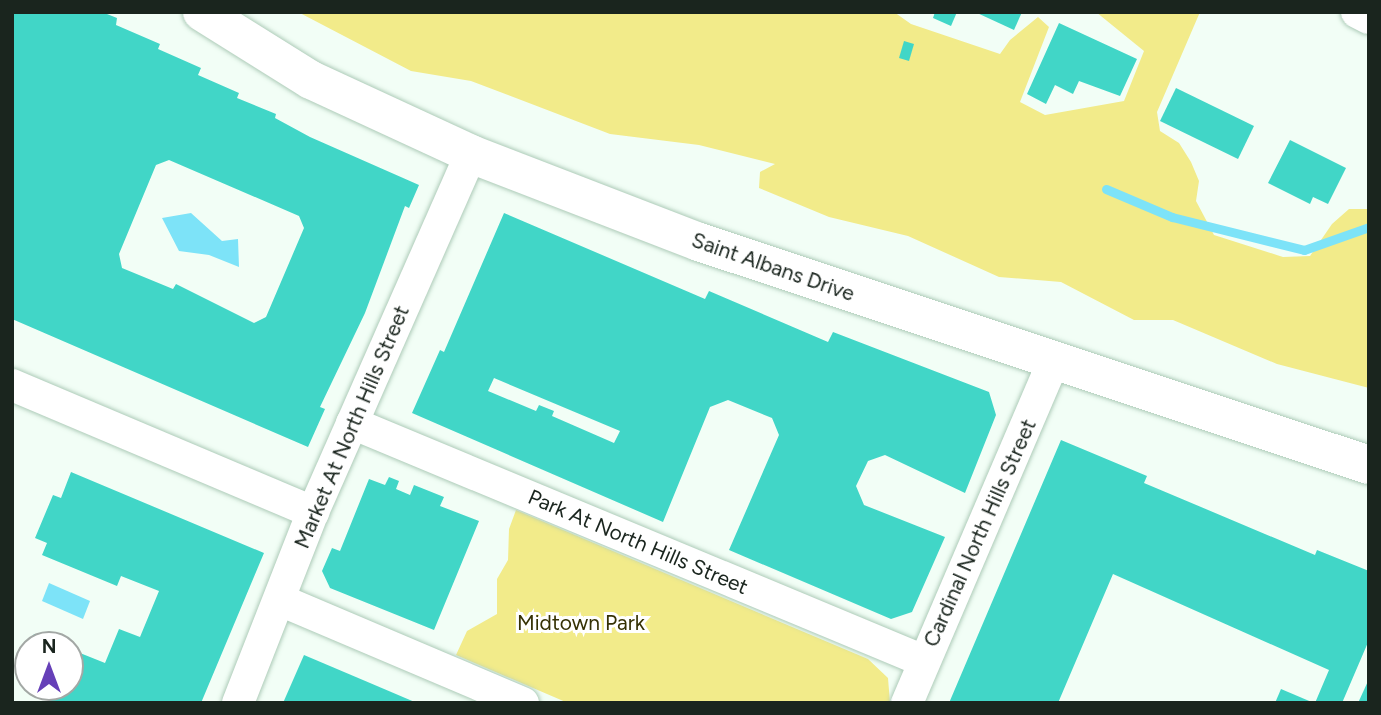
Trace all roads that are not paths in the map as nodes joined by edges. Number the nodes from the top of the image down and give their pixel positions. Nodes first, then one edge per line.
1 (202, 12) edge
2 (1357, 12) edge
3 (1369, 18) edge
4 (471, 154) junction
5 (1053, 362) junction
6 (12, 386) edge
7 (352, 423) junction
8 (1369, 465) edge
9 (313, 512) junction
10 (280, 600) junction
11 (924, 661) junction
12 (238, 703) edge
13 (523, 703) edge
14 (907, 703) edge

1 - 4 street, Saint Albans Drive
2 - 3 street
4 - 5 street, Saint Albans Drive
4 - 7 street, Market At North Hills Street
5 - 8 street, Saint Albans Drive
5 - 11 street, Cardinal North Hills Street
6 - 9 street
7 - 9 street, Market At North Hills Street
7 - 11 street, Park At North Hills Street
9 - 10 street, Market At North Hills Street
10 - 12 street, Market At North Hills Street
10 - 13 street
11 - 14 street, Cardinal North Hills Street

